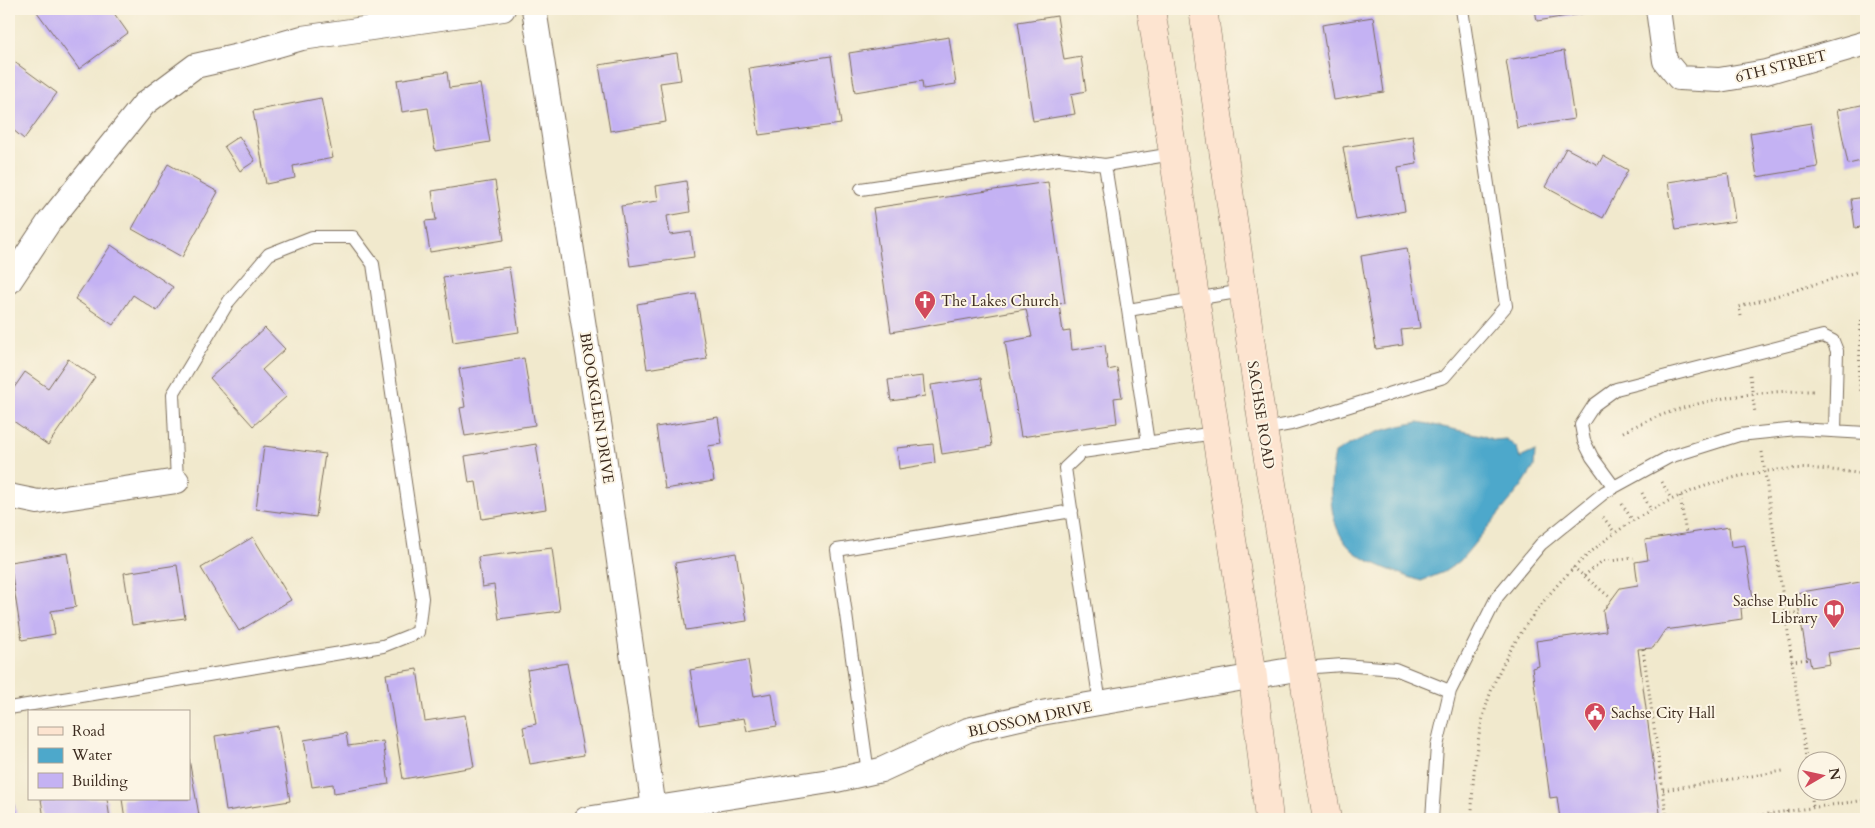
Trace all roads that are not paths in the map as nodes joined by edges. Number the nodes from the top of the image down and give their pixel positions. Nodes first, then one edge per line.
1 (503, 9) edge
2 (534, 9) edge
3 (1151, 9) edge
4 (1203, 9) edge
5 (1462, 9) edge
6 (1658, 9) edge
7 (1866, 44) edge
8 (1173, 154) junction
9 (1105, 165) junction
10 (861, 189) dead end
11 (9, 282) edge
12 (1243, 291) junction
13 (1195, 299) junction
14 (1128, 310) junction
15 (1263, 429) junction
16 (1835, 431) junction
17 (1215, 432) junction
18 (1866, 433) edge
19 (1148, 443) junction
20 (177, 481) joint
21 (1614, 487) junction
22 (9, 496) edge
23 (1072, 511) junction
24 (1302, 668) junction
25 (1253, 677) junction
26 (1450, 691) junction
27 (1100, 704) junction
28 (9, 708) edge
29 (868, 773) junction
30 (654, 809) junction
31 (586, 819) edge
32 (1269, 819) edge
33 (1328, 819) edge
34 (1432, 819) edge

1 - 11 street
2 - 30 street, BROOKGLEN DRIVE
3 - 8 main road
4 - 12 main road, SACHSE ROAD
5 - 15 lane
6 - 7 street, 6TH STREET
8 - 9 lane
8 - 13 main road
9 - 10 lane
9 - 14 lane
12 - 13 lane
12 - 15 main road, SACHSE ROAD
13 - 14 lane
13 - 17 main road
14 - 19 lane
15 - 24 main road, SACHSE ROAD
16 - 18 lane
16 - 21 lane
16 - 21 lane
17 - 19 lane
17 - 25 main road
19 - 23 lane
20 - 22 street
20 - 28 lane
21 - 26 lane
23 - 27 lane
23 - 29 lane
24 - 25 street, BLOSSOM DRIVE
24 - 26 lane
24 - 33 main road, SACHSE ROAD
25 - 27 street, BLOSSOM DRIVE
25 - 32 main road
26 - 34 lane
27 - 29 street, BLOSSOM DRIVE
29 - 30 street, BLOSSOM DRIVE
30 - 31 street, BLOSSOM DRIVE

